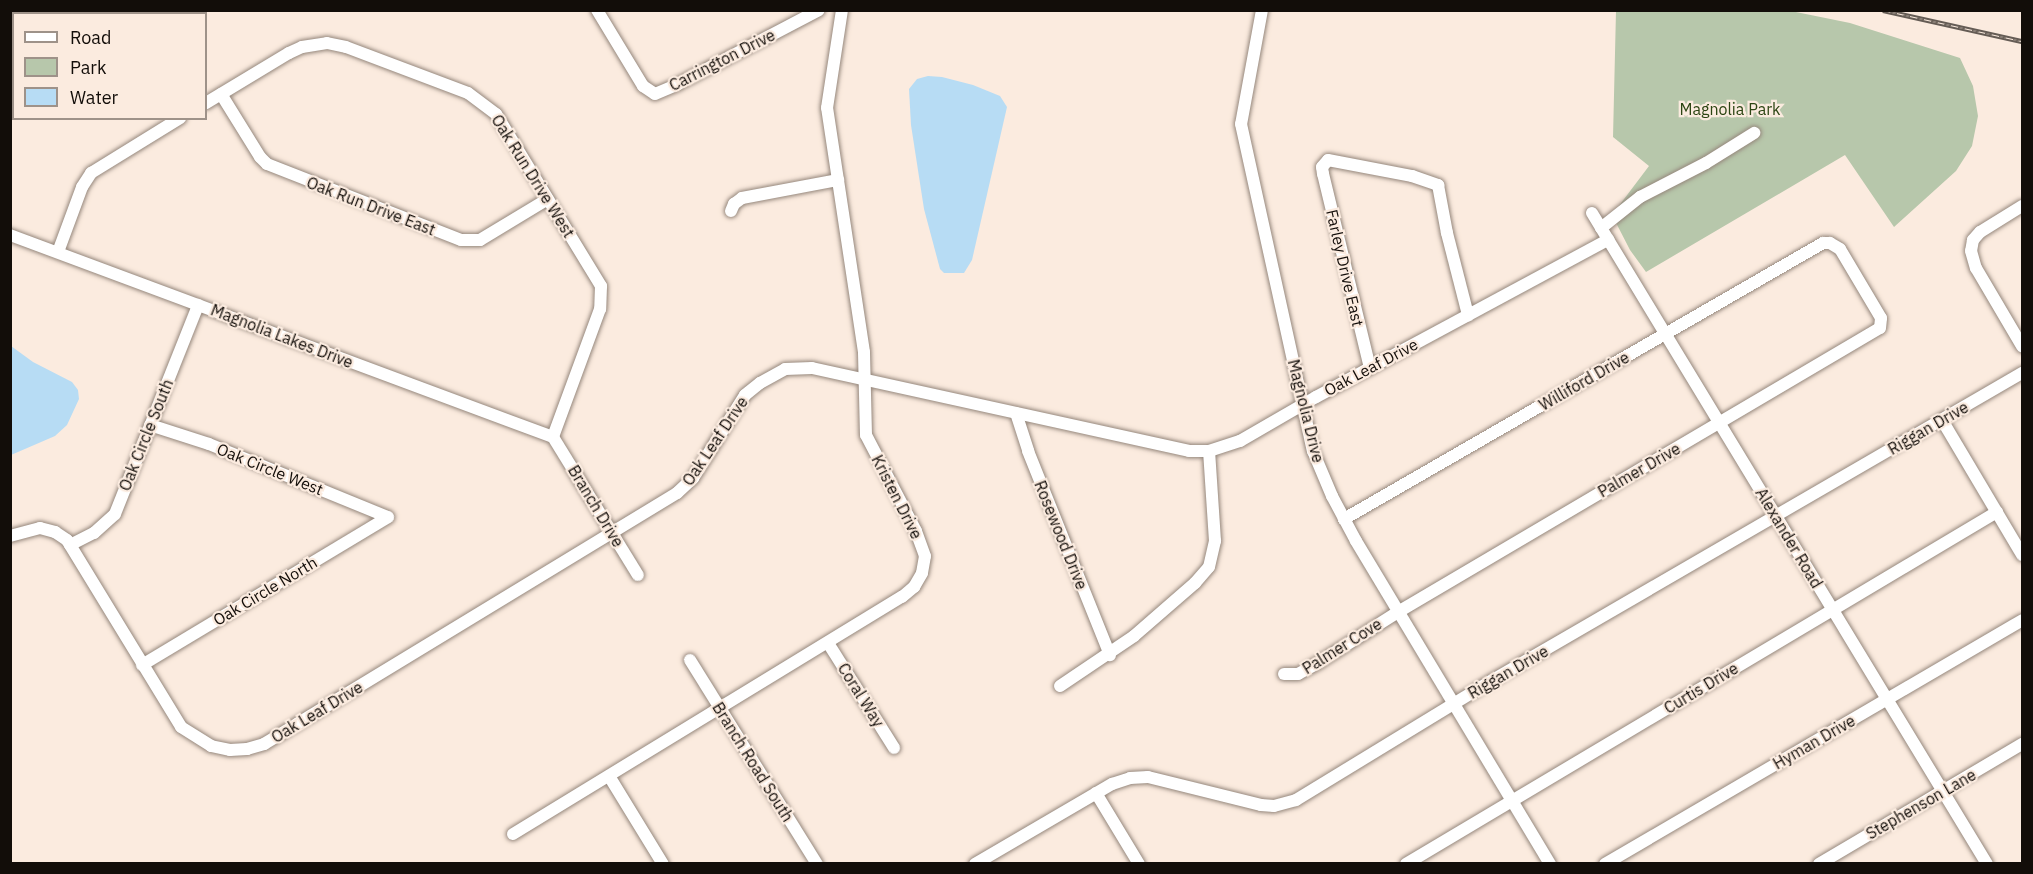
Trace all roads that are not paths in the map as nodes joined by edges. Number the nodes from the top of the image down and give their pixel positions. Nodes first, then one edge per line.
1 (597, 10) edge
2 (819, 10) edge
3 (842, 10) edge
4 (1262, 10) edge
5 (221, 94) junction
6 (207, 102) edge
7 (177, 120) edge
8 (1754, 133) dead end
9 (838, 180) junction
10 (548, 199) junction
11 (2022, 206) edge
12 (731, 211) dead end
13 (1592, 213) dead end
14 (1601, 228) junction
15 (10, 235) edge
16 (1608, 240) junction
17 (58, 252) junction
18 (198, 305) junction
19 (1468, 315) junction
20 (1880, 328) joint
21 (1665, 334) junction
22 (2022, 346) edge
23 (1370, 368) junction
24 (2022, 373) edge
25 (866, 380) junction
26 (1303, 405) junction
27 (1016, 413) junction
28 (1942, 420) junction
29 (1719, 423) junction
30 (150, 425) junction
31 (553, 437) junction
32 (1209, 451) junction
33 (1997, 512) junction
34 (1776, 516) junction
35 (388, 517) joint
36 (1344, 519) junction
37 (612, 533) junction
38 (10, 536) edge
39 (70, 545) junction
40 (2022, 555) edge
41 (638, 575) dead end
42 (1833, 610) junction
43 (1398, 612) junction
44 (2022, 620) edge
45 (828, 643) junction
46 (1110, 654) junction
47 (690, 660) dead end
48 (142, 665) junction
49 (1284, 674) dead end
50 (1060, 686) dead end
51 (1887, 699) junction
52 (1454, 704) junction
53 (720, 709) junction
54 (2022, 744) edge
55 (894, 748) dead end
56 (609, 776) junction
57 (1943, 791) junction
58 (1096, 793) junction
59 (1512, 800) junction
60 (513, 834) dead end
61 (1420, 860) edge
62 (663, 864) edge
63 (817, 864) edge
64 (975, 864) edge
65 (1139, 864) edge
66 (1406, 864) edge
67 (1550, 864) edge
68 (1605, 864) edge
69 (1819, 864) edge
70 (1987, 864) edge

1 - 2 street, Carrington Drive
3 - 9 street, Kristen Drive
4 - 26 street, Magnolia Drive
5 - 6 street
5 - 10 street, Oak Run Drive East
5 - 10 street, Oak Run Drive West
7 - 17 street
8 - 14 street
9 - 12 street
9 - 25 street, Kristen Drive
10 - 31 street, Oak Run Drive West
11 - 22 street
13 - 14 street, Alexander Road
14 - 16 street, Alexander Road
15 - 17 street, Magnolia Lakes Drive
16 - 19 street, Oak Leaf Drive
16 - 21 street, Alexander Road
17 - 18 street, Magnolia Lakes Drive
18 - 30 street, Oak Circle South
18 - 31 street, Magnolia Lakes Drive
19 - 23 street, Oak Leaf Drive
19 - 23 street, Farley Drive East
20 - 21 street, Williford Drive
20 - 29 street, Palmer Drive
21 - 29 street, Alexander Road
21 - 36 street, Williford Drive
23 - 26 street, Oak Leaf Drive
24 - 28 street, Riggan Drive
25 - 27 street, Oak Leaf Drive
25 - 37 street, Oak Leaf Drive
25 - 45 street, Kristen Drive
26 - 32 street, Oak Leaf Drive
26 - 36 street, Magnolia Drive
27 - 32 street, Oak Leaf Drive
27 - 46 street, Rosewood Drive
28 - 33 street
28 - 34 street, Riggan Drive
29 - 34 street, Alexander Road
29 - 43 street, Palmer Drive
30 - 35 street, Oak Circle West
30 - 39 street, Oak Circle South
31 - 37 street, Branch Drive
32 - 46 street
33 - 40 street
33 - 42 street, Curtis Drive
34 - 42 street, Alexander Road
34 - 52 street, Riggan Drive
35 - 48 street, Oak Circle North
36 - 43 street, Magnolia Drive
37 - 41 street, Branch Drive
37 - 48 street, Oak Leaf Drive
38 - 39 street, Oak Leaf Drive
39 - 48 street, Oak Leaf Drive
42 - 51 street, Alexander Road
42 - 59 street, Curtis Drive
43 - 49 street, Palmer Cove
43 - 52 street, Magnolia Drive
44 - 51 street, Hyman Drive
45 - 53 street, Kristen Drive
45 - 55 street, Coral Way
46 - 50 street
47 - 53 street, Branch Road South
51 - 57 street, Alexander Road
51 - 68 street, Hyman Drive
52 - 58 street, Riggan Drive
52 - 59 street, Magnolia Drive
53 - 56 street, Kristen Drive
53 - 63 street, Branch Road South
54 - 57 street, Stephenson Lane
56 - 60 street, Kristen Drive
56 - 62 street
57 - 69 street, Stephenson Lane
57 - 70 street, Alexander Road
58 - 64 street, Riggan Drive
58 - 65 street
59 - 61 street, Curtis Drive
59 - 67 street, Magnolia Drive
61 - 66 street, Curtis Drive

